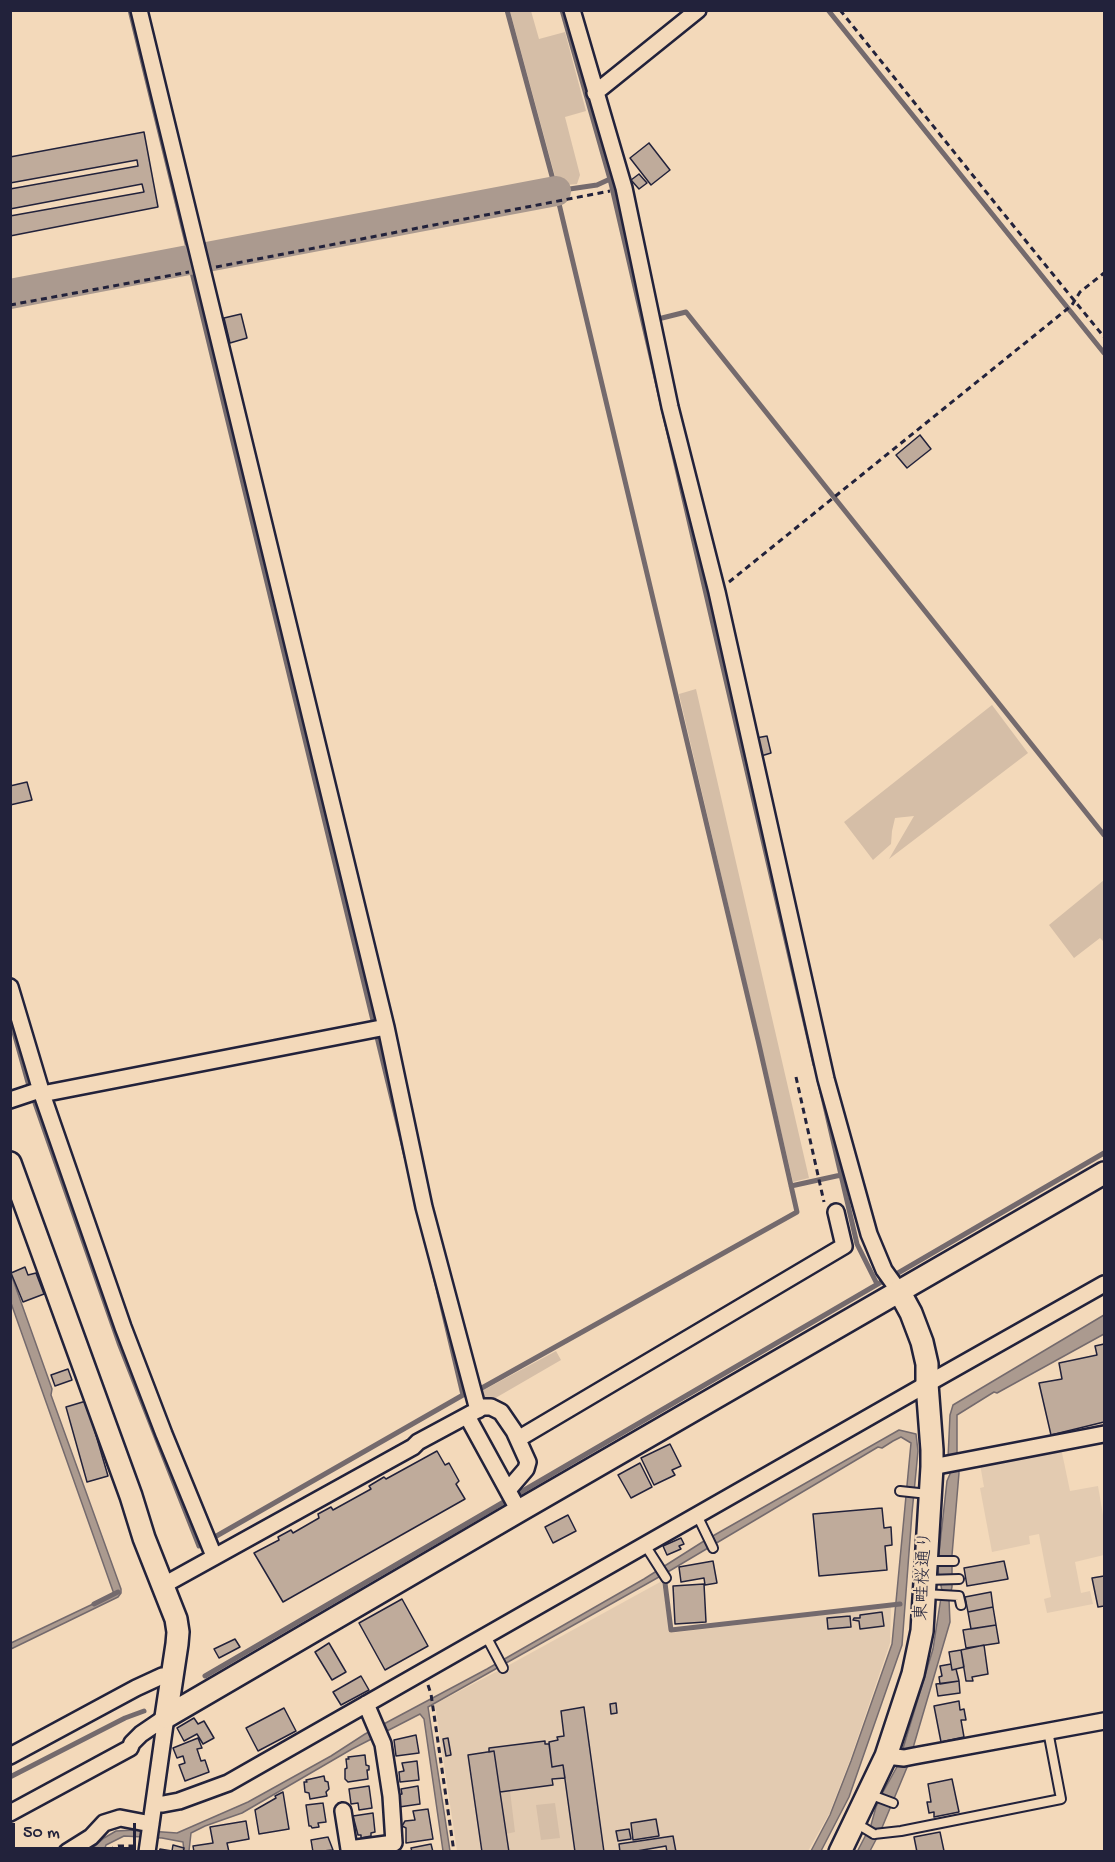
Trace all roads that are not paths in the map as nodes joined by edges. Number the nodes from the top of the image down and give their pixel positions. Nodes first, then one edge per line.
1 (139, 10) edge
2 (572, 10) edge
3 (698, 10) edge
4 (595, 93) junction
5 (10, 987) edge
6 (379, 1029) junction
7 (36, 1092) junction
8 (10, 1100) edge
9 (10, 1163) edge
10 (1104, 1173) edge
11 (836, 1212) dead end
12 (1104, 1284) edge
13 (899, 1291) junction
14 (927, 1384) junction
15 (473, 1402) junction
16 (1104, 1434) edge
17 (518, 1439) junction
18 (945, 1464) junction
19 (900, 1491) dead end
20 (924, 1493) junction
21 (513, 1499) junction
22 (697, 1515) junction
23 (645, 1545) junction
24 (713, 1548) dead end
25 (214, 1556) junction
26 (954, 1561) dead end
27 (666, 1578) dead end
28 (932, 1578) junction
29 (956, 1579) dead end
30 (162, 1586) junction
31 (961, 1605) dead end
32 (486, 1636) junction
33 (504, 1668) dead end
34 (173, 1678) junction
35 (366, 1704) junction
36 (166, 1717) junction
37 (1104, 1721) edge
38 (1048, 1731) junction
39 (130, 1748) junction
40 (10, 1756) edge
41 (160, 1756) junction
42 (901, 1757) junction
43 (874, 1796) junction
44 (154, 1803) junction
45 (893, 1803) dead end
46 (343, 1811) dead end
47 (10, 1813) edge
48 (151, 1824) junction
49 (860, 1825) junction
50 (148, 1849) edge
51 (66, 1851) edge
52 (840, 1851) edge

1 - 6 street
2 - 4 street
3 - 4 street
4 - 13 street
5 - 7 street
6 - 7 street
6 - 15 street
7 - 8 street
7 - 25 street
9 - 30 street
10 - 13 street
11 - 17 street
12 - 14 street
13 - 14 street, 東畦桜通り
13 - 21 street
14 - 18 street, 東畦桜通り
14 - 22 street
15 - 17 street
15 - 21 street
15 - 25 street
16 - 18 street
17 - 21 street
18 - 20 street, 東畦桜通り
19 - 20 lane
20 - 28 street, 東畦桜通り
21 - 36 street
22 - 23 street
22 - 24 lane
23 - 27 lane
23 - 32 street
25 - 30 street
26 - 28 lane
28 - 29 lane
28 - 31 lane
28 - 42 street, 東畦桜通り
30 - 34 street
32 - 33 lane
32 - 35 street
34 - 36 street
34 - 40 street
35 - 44 street
35 - 46 street
36 - 39 street
36 - 41 street
37 - 38 street
38 - 42 street
38 - 49 lane, bridge
39 - 41 street
39 - 47 street
41 - 44 street
42 - 43 street, 東畦桜通り
43 - 45 lane
43 - 49 street, 東畦桜通り
44 - 48 street
48 - 50 street
48 - 51 street
49 - 52 street, 東畦桜通り

